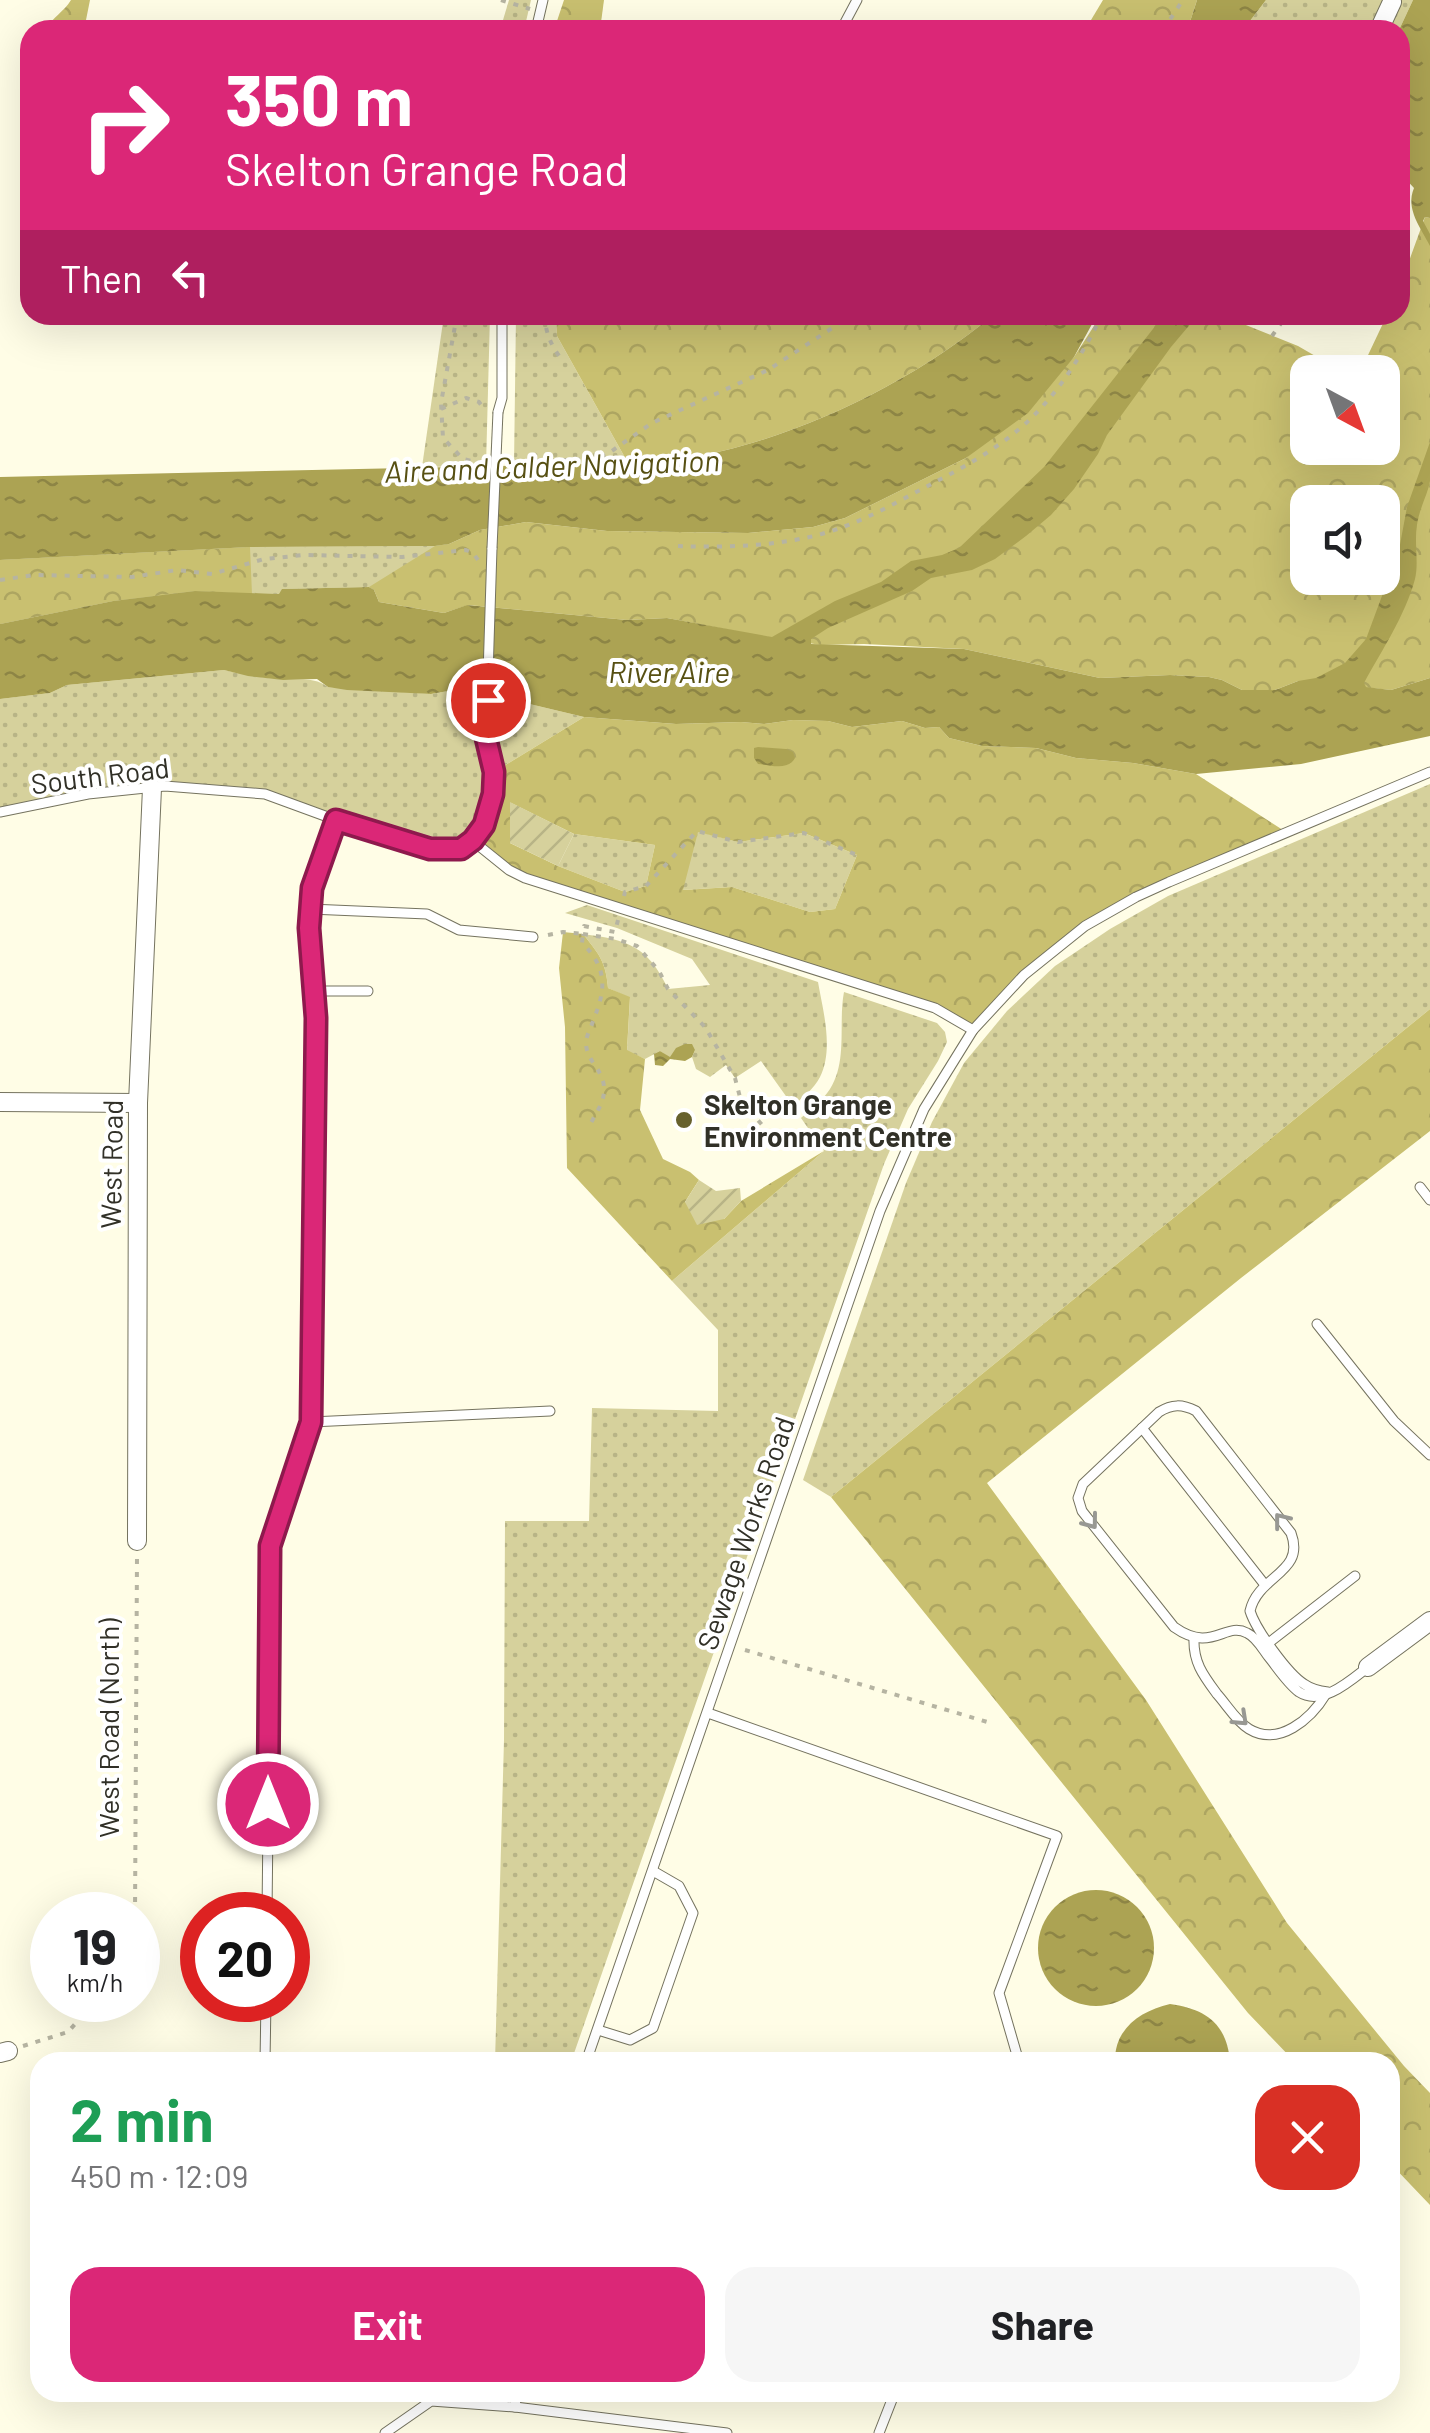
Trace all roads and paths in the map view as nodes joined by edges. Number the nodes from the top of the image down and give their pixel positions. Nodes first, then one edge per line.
1 (501, 0) edge
2 (542, 0) edge
3 (540, 12) junction
4 (538, 20) edge
5 (455, 325) edge
6 (502, 325) edge
7 (545, 325) edge
8 (837, 325) edge
9 (1097, 325) edge
10 (1279, 325) edge
11 (1272, 336) dead end
12 (560, 357) dead end
13 (478, 402) dead end
14 (441, 409) junction
15 (502, 462) dead end
16 (487, 463) dead end
17 (678, 546) dead end
18 (479, 562) dead end
19 (0, 580) edge
20 (1430, 772) edge
21 (152, 788) junction
22 (0, 812) edge
23 (336, 820) junction
24 (473, 840) junction
25 (857, 855) dead end
26 (621, 908) junction
27 (310, 909) junction
28 (583, 934) junction
29 (534, 937) joint
30 (314, 990) junction
31 (368, 992) dead end
32 (973, 1030) junction
33 (741, 1101) junction
34 (0, 1102) edge
35 (138, 1104) junction
36 (720, 1112) dead end
37 (764, 1127) dead end
38 (588, 1128) dead end
39 (1420, 1187) dead end
40 (1430, 1200) edge
41 (1317, 1324) dead end
42 (550, 1411) dead end
43 (311, 1422) junction
44 (1142, 1428) junction
45 (1430, 1455) edge
46 (137, 1541) joint
47 (1355, 1576) dead end
48 (1265, 1584) junction
49 (1430, 1620) edge
50 (1194, 1638) junction
51 (1265, 1645) junction
52 (730, 1646) junction
53 (1368, 1667) joint
54 (1328, 1692) junction
55 (708, 1713) junction
56 (994, 1724) dead end
57 (653, 1871) junction
58 (135, 1892) edge
59 (267, 1892) edge
60 (77, 2022) edge
61 (266, 2022) edge
62 (598, 2030) junction
63 (4, 2052) edge
64 (265, 2052) edge
65 (590, 2052) edge
66 (1016, 2052) edge
67 (430, 2402) edge
68 (445, 2402) edge
69 (515, 2402) edge
70 (891, 2402) edge
71 (514, 2407) junction
72 (385, 2433) edge
73 (727, 2433) edge
74 (879, 2433) edge

1 - 3 path
2 - 3 lane
3 - 4 lane
5 - 14 path
6 - 24 lane, bridge
7 - 12 path
8 - 15 path
9 - 17 path
10 - 11 path
13 - 14 path
14 - 16 path
18 - 19 path
20 - 32 lane, Sewage Works Road
21 - 22 lane, South Road
21 - 23 lane, South Road
21 - 35 street, West Road
23 - 24 lane, South Road
23 - 27 lane
24 - 26 lane
25 - 26 path
26 - 28 path
26 - 32 lane
27 - 29 lane
27 - 30 lane
28 - 29 path
28 - 33 path
28 - 38 path
30 - 31 lane
30 - 43 lane
32 - 52 lane, Sewage Works Road
33 - 36 path
33 - 37 path
34 - 35 street
35 - 46 street, West Road
39 - 40 lane
41 - 45 lane
42 - 43 lane
43 - 59 lane
44 - 48 lane
48 -> 44 lane
44 -> 50 lane
46 - 58 path, West Road (North)
47 - 51 lane
48 - 51 lane
49 - 53 street
50 - 51 lane
50 -> 54 lane
51 - 54 lane
52 - 55 lane, Sewage Works Road
52 - 56 path
53 - 54 lane
55 - 57 lane, Sewage Works Road
55 - 66 lane
57 - 62 lane, Sewage Works Road
57 - 62 lane
60 - 63 path
61 - 64 lane
62 - 65 lane, Sewage Works Road
67 - 72 lane
68 - 71 lane
69 - 71 lane
70 - 74 lane
71 - 73 lane

